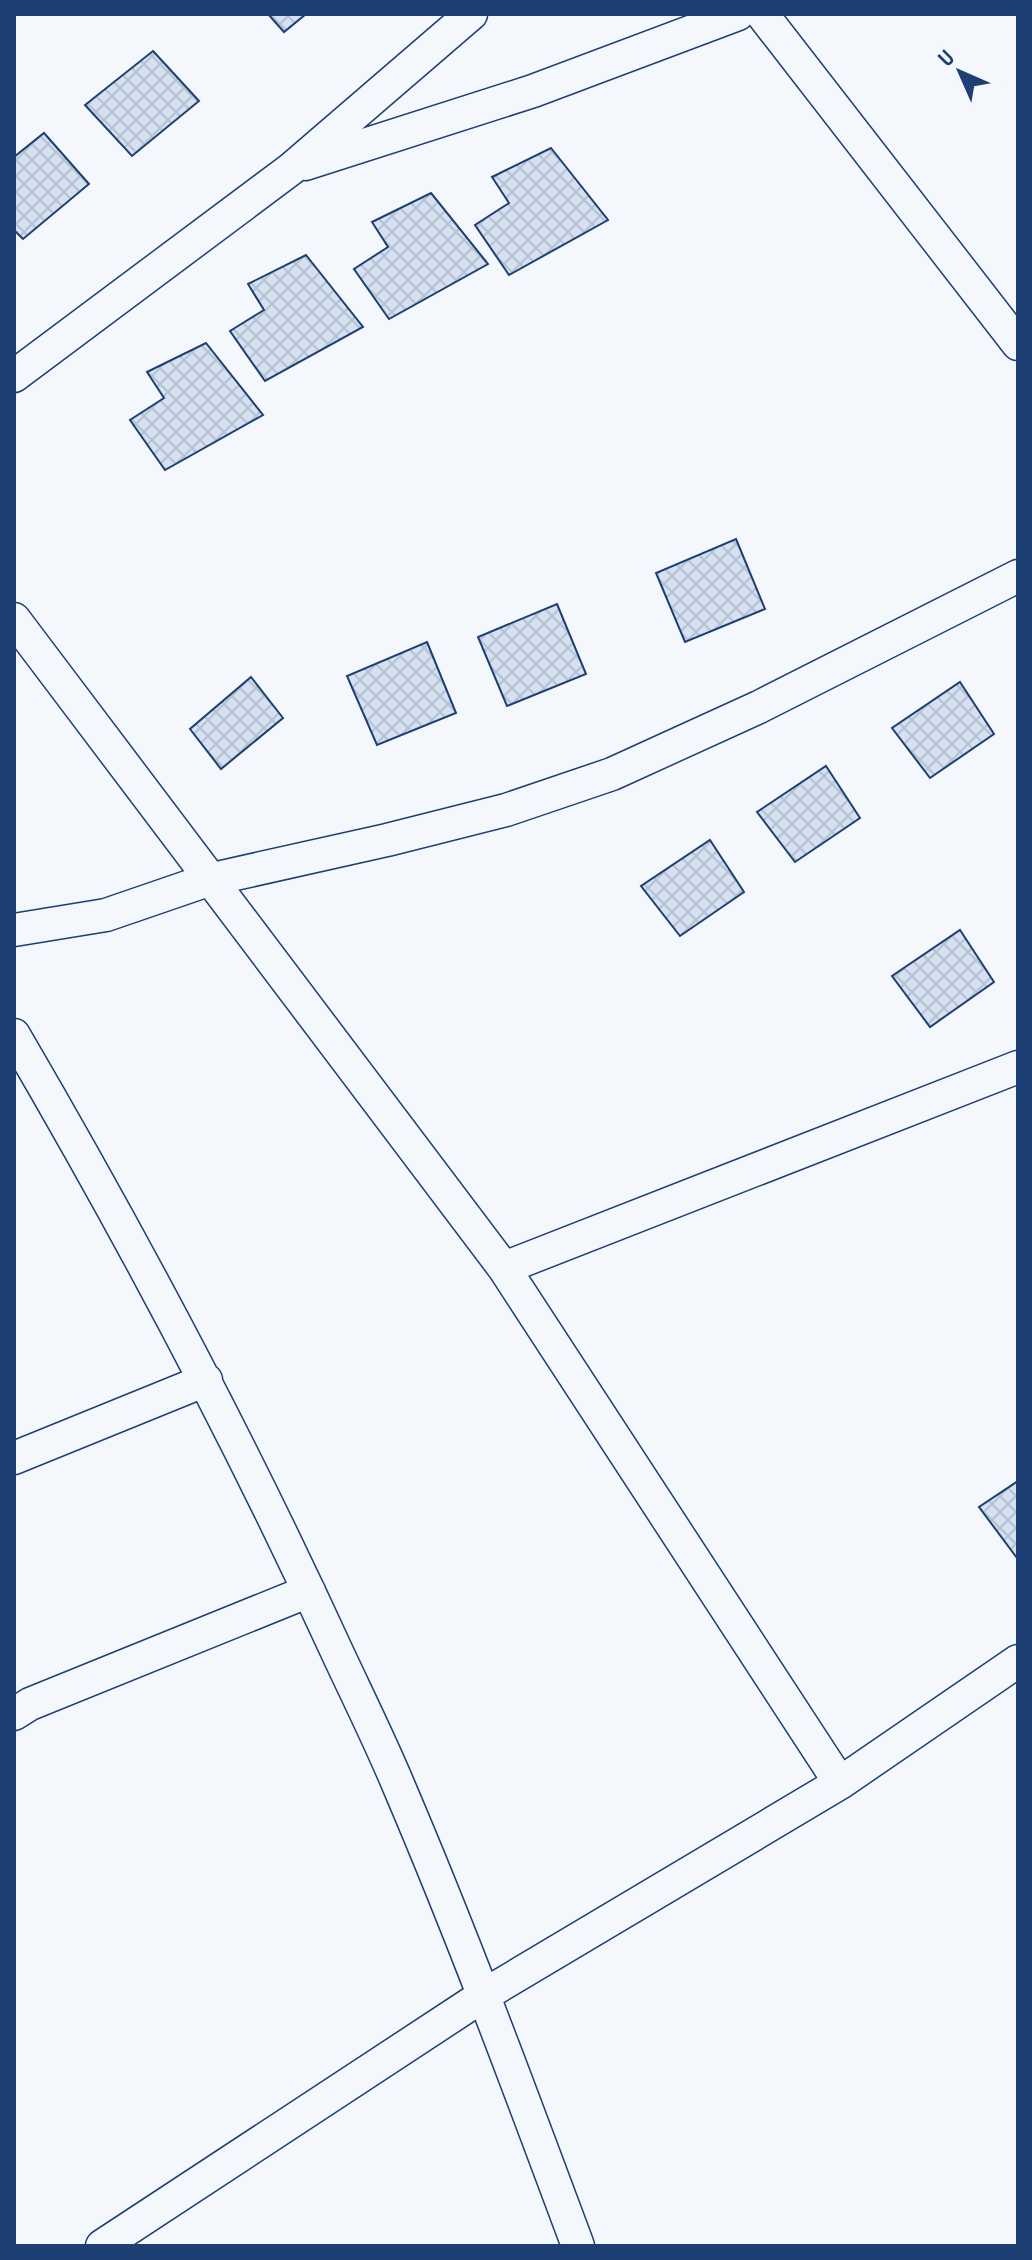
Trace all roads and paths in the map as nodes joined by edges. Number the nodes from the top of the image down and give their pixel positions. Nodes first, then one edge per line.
1 (471, 14) edge
2 (738, 14) edge
3 (762, 14) edge
4 (291, 169) junction
5 (1018, 344) edge
6 (14, 376) edge
7 (1018, 576) edge
8 (14, 619) edge
9 (208, 880) junction
10 (14, 930) edge
11 (14, 1035) edge
12 (1018, 1067) edge
13 (504, 1268) junction
14 (206, 1380) junction
15 (14, 1458) edge
16 (309, 1591) junction
17 (1018, 1661) edge
18 (14, 1714) edge
19 (840, 1783) junction
20 (484, 1995) junction
21 (102, 2246) edge
22 (578, 2246) edge

1 - 4 street
2 - 4 street
3 - 5 street
4 - 6 street
7 - 9 street
8 - 9 street
9 - 10 street
9 - 13 street
11 - 14 street
12 - 13 street
13 - 19 street
14 - 15 street
14 - 16 street
16 - 18 street
16 - 20 street
17 - 19 street
19 - 20 street
20 - 21 street
20 - 22 street

